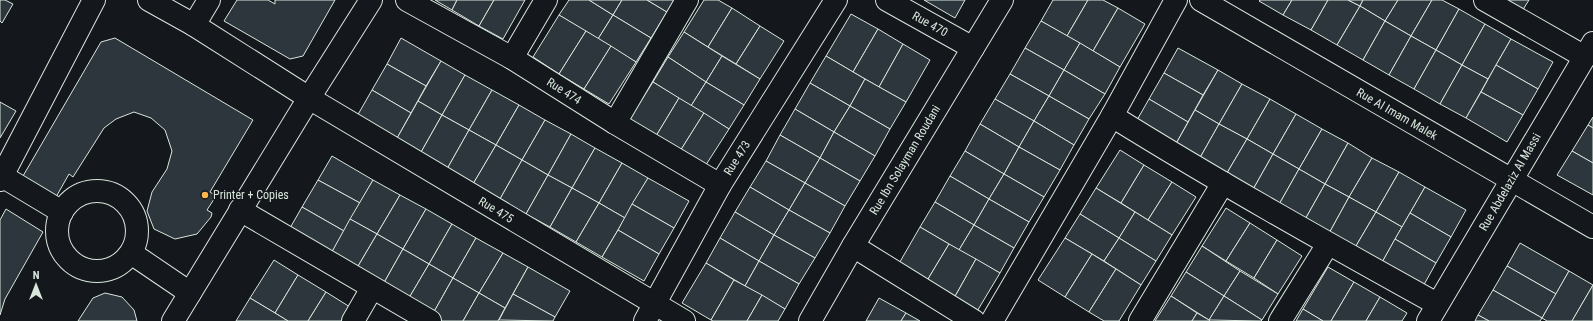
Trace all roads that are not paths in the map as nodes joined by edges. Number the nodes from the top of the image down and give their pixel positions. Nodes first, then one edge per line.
1 (94, 0) edge
2 (148, 0) edge
3 (209, 0) edge
4 (371, 0) edge
5 (407, 0) edge
6 (546, 0) edge
7 (687, 0) edge
8 (836, 0) edge
9 (887, 0) edge
10 (1002, 0) edge
11 (1176, 0) edge
12 (1201, 0) edge
13 (1485, 0) edge
14 (194, 25) junction
15 (973, 48) junction
16 (1589, 50) edge
17 (512, 58) junction
18 (308, 98) junction
19 (1112, 116) junction
20 (615, 123) junction
21 (1, 178) edge
22 (1511, 180) junction
23 (1223, 183) junction
24 (720, 185) junction
25 (240, 210) junction
26 (62, 212) junction
27 (1593, 227) edge
28 (1328, 244) junction
29 (853, 246) junction
30 (131, 253) junction
31 (372, 288) junction
32 (190, 293) junction
33 (650, 313) edge
34 (1432, 313) edge
35 (173, 321) edge
36 (353, 321) edge
37 (430, 321) edge
38 (684, 321) edge
39 (810, 321) edge
40 (974, 321) edge
41 (992, 321) edge
42 (1140, 321) edge
43 (1280, 321) edge

1 - 21 street
2 - 14 street, Rue 475
3 - 14 street
4 - 18 street
5 - 17 street, Rue 474
6 - 17 street
7 - 20 street
8 - 24 street, Rue 473
9 - 15 street, Rue 470
10 - 15 street, Rue Ibn Solayman Roudani
11 - 19 street
12 - 22 street, Rue Al Imam Malek
13 - 16 street
14 - 18 street, Rue 475
15 - 29 street, Rue Ibn Solayman Roudani
16 - 22 street, Rue Abdelaziz Al Massi
17 - 20 street, Rue 474
18 - 25 street
18 - 33 street, Rue 475
19 - 23 street
19 - 41 street
20 - 24 street, Rue 474
21 - 26 street
22 - 27 street, Rue Al Imam Malek
22 - 34 street, Rue Abdelaziz Al Massi
23 - 28 street
23 - 42 street
24 - 33 street, Rue 473
25 - 31 street
25 - 32 street
26 - 30 street
26 - 30 street
28 - 34 street
28 - 43 street
29 - 39 street, Rue Ibn Solayman Roudani
29 - 40 street
30 - 32 street
31 - 36 street
31 - 37 street
32 - 35 street
33 - 38 street, Rue 475

